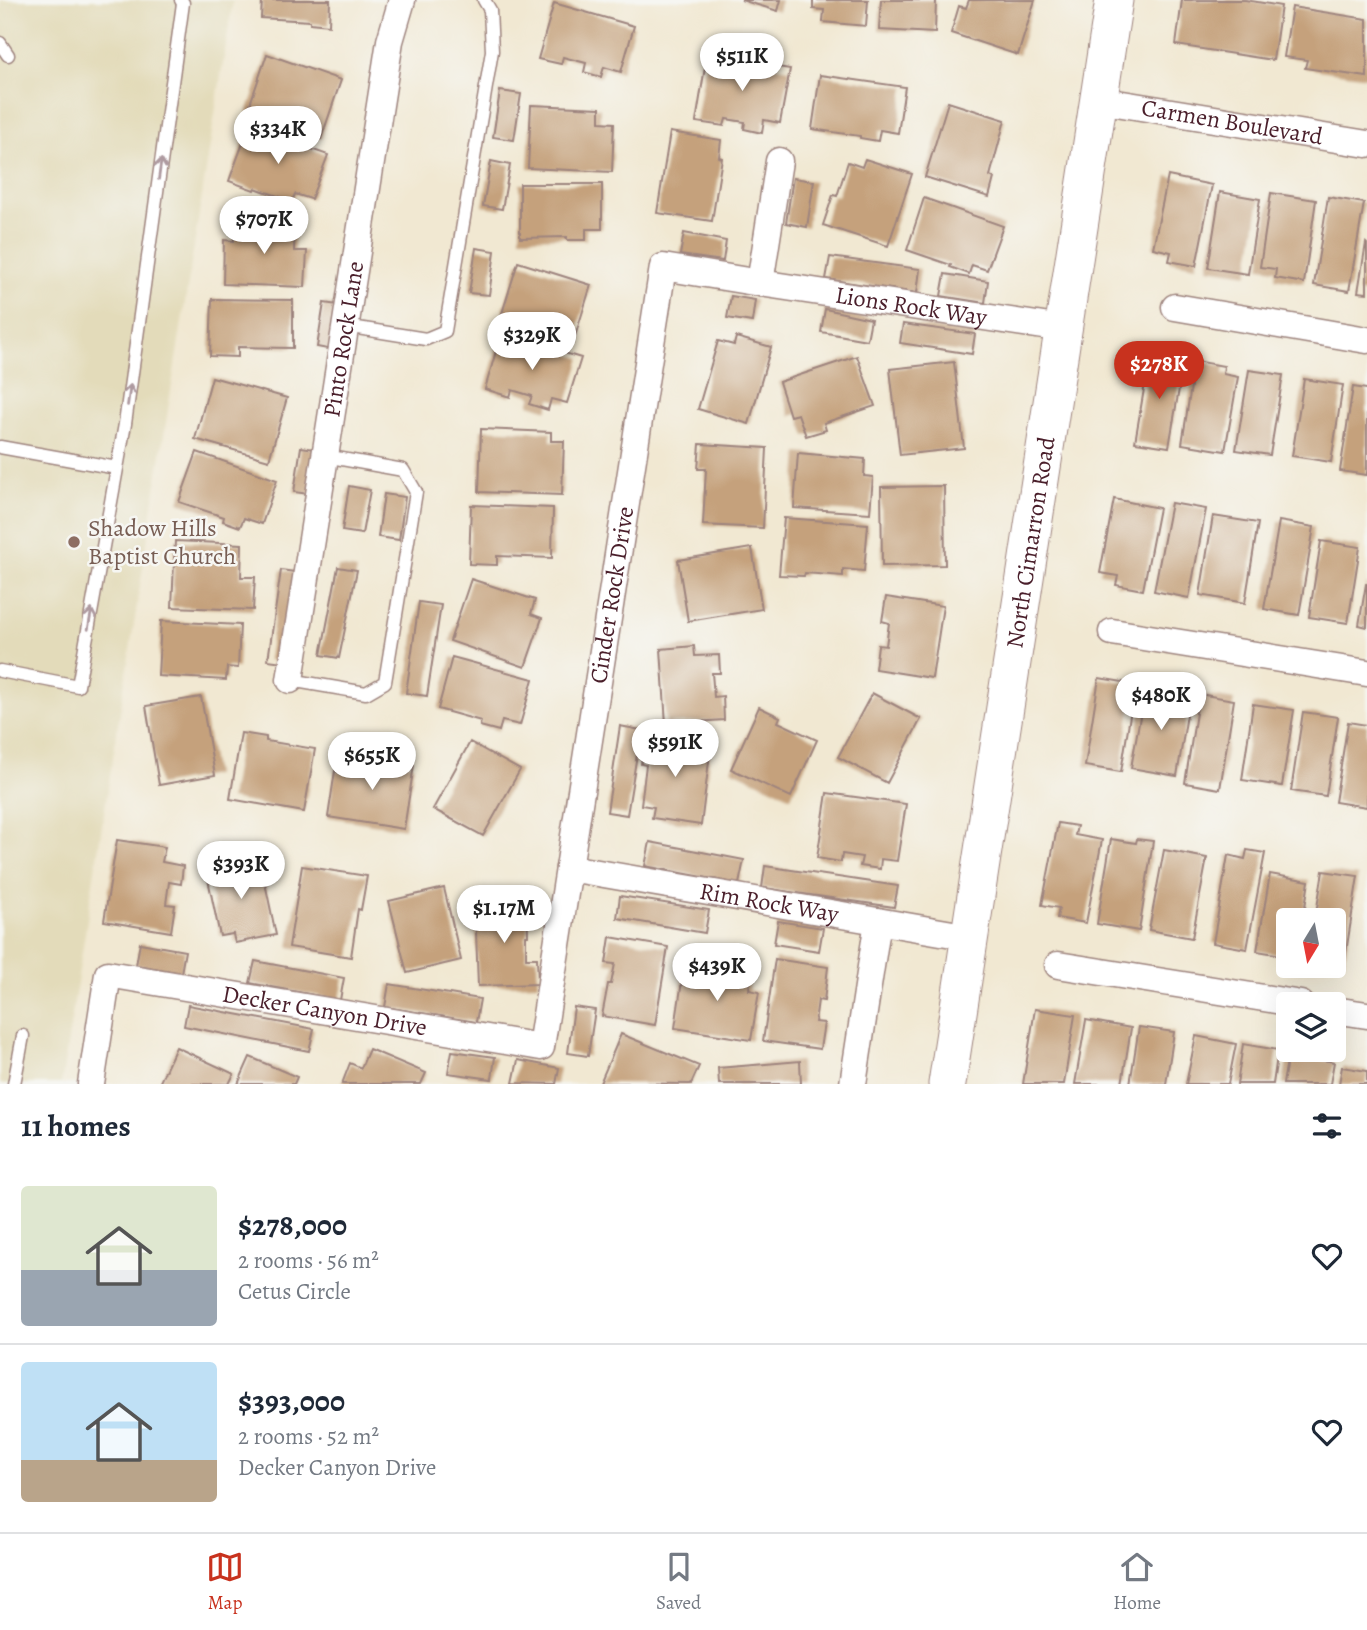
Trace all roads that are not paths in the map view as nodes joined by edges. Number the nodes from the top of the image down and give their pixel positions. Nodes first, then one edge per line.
1 (181, 0) edge
2 (402, 0) edge
3 (484, 0) edge
4 (1114, 0) edge
5 (0, 43) edge
6 (8, 55) dead end
7 (1098, 100) junction
8 (1367, 144) edge
9 (779, 161) dead end
10 (663, 267) joint
11 (760, 283) junction
12 (1175, 307) dead end
13 (345, 326) junction
14 (1063, 329) junction
15 (1367, 340) edge
16 (0, 447) edge
17 (325, 456) junction
18 (117, 468) junction
19 (1112, 632) dead end
20 (0, 671) edge
21 (1367, 673) edge
22 (290, 680) joint
23 (569, 868) junction
24 (878, 921) junction
25 (970, 937) junction
26 (1058, 965) dead end
27 (1276, 1000) edge
28 (1346, 1012) edge
29 (1367, 1015) edge
30 (23, 1036) dead end
31 (541, 1047) joint
32 (14, 1084) edge
33 (90, 1084) edge
34 (853, 1084) edge
35 (947, 1084) edge

18 -> 1 lane
2 - 13 street, Pinto Rock Lane
3 - 13 lane
4 - 7 street, North Cimarron Road
5 - 6 lane
7 - 8 street, Carmen Boulevard
7 - 14 street, North Cimarron Road
9 - 11 street
10 - 11 street, Lions Rock Way
10 - 23 street, Cinder Rock Drive
11 - 14 street, Lions Rock Way
12 - 15 street
13 - 17 street, Pinto Rock Lane
14 - 25 street, North Cimarron Road
16 - 18 lane
17 - 22 street, Pinto Rock Lane
17 - 22 lane
20 -> 18 lane
19 - 21 street
23 - 24 street, Rim Rock Way
23 - 31 street, Cinder Rock Drive
24 - 25 street, Rim Rock Way
24 - 34 street
25 - 35 street, North Cimarron Road
26 - 27 street
28 - 29 street
30 - 32 lane
31 - 33 street, Decker Canyon Drive

